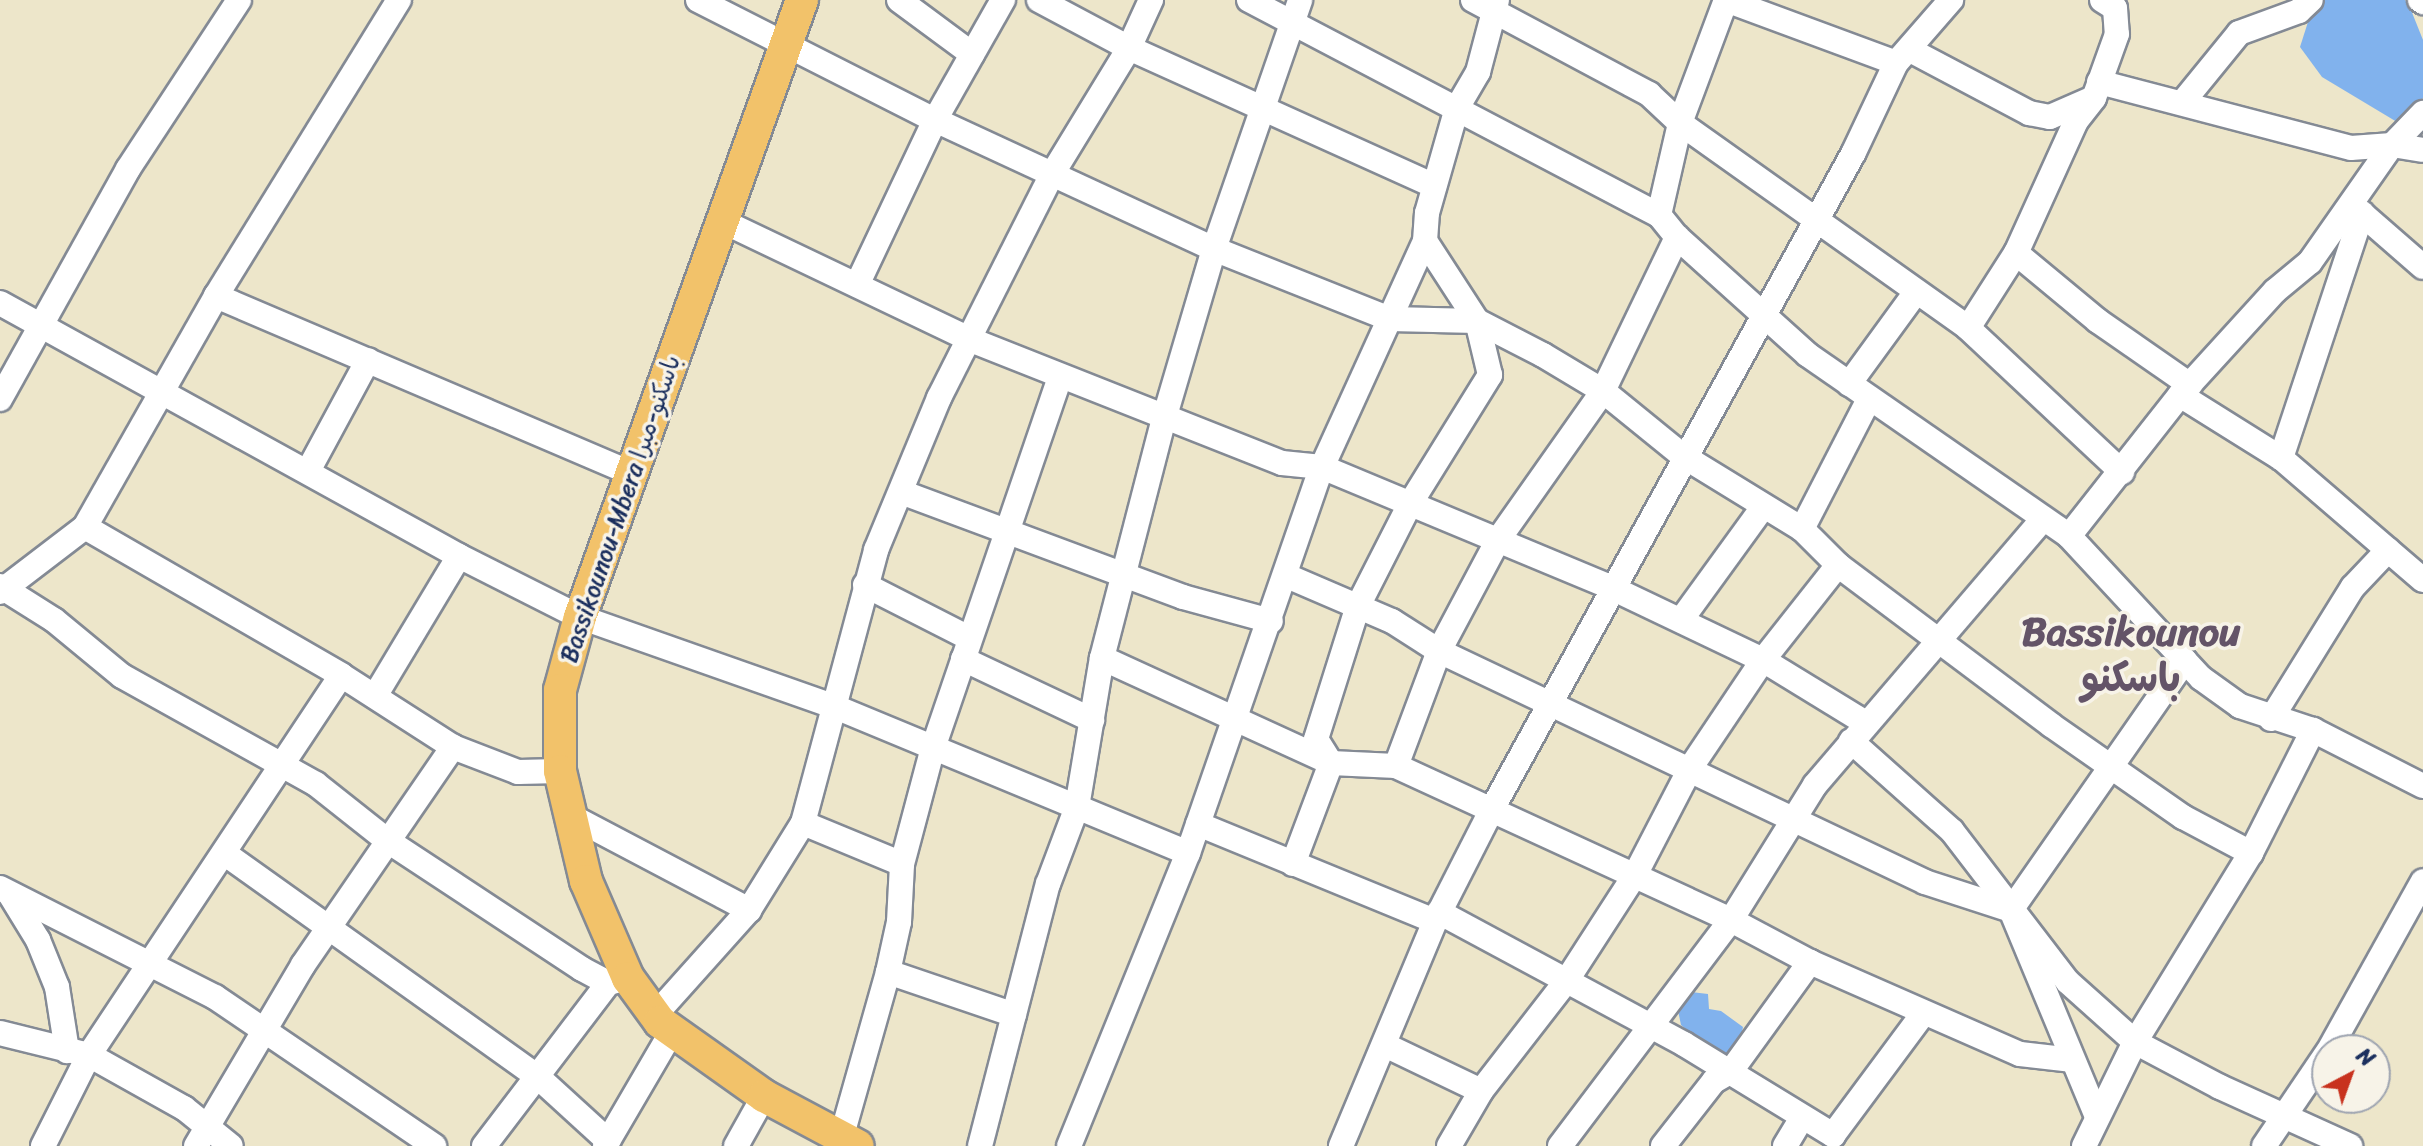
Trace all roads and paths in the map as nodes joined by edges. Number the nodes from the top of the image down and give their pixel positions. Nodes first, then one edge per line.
1 (239, 0) edge
2 (399, 0) edge
3 (698, 0) edge
4 (802, 0) edge
5 (899, 0) edge
6 (1003, 0) edge
7 (1039, 0) edge
8 (1151, 0) edge
9 (1249, 0) edge
10 (1726, 0) edge
11 (1951, 0) edge
12 (2102, 0) edge
13 (2311, 0) edge
14 (1487, 4) edge
15 (1295, 11) edge
16 (790, 43) junction
17 (1129, 48) junction
18 (972, 54) junction
19 (1903, 57) junction
20 (2096, 90) junction
21 (2182, 103) junction
22 (1262, 105) junction
23 (1457, 108) junction
24 (2423, 113) edge
25 (935, 120) junction
26 (1680, 123) junction
27 (2392, 145) junction
28 (2423, 150) edge
29 (1051, 176) junction
30 (1434, 186) junction
31 (2356, 208) junction
32 (1659, 215) junction
33 (1815, 219) junction
34 (722, 221) junction
35 (1677, 237) junction
36 (1425, 241) junction
37 (1214, 249) junction
38 (2016, 253) junction
39 (2423, 267) edge
40 (857, 285) junction
41 (1916, 292) junction
42 (216, 296) junction
43 (0, 303) edge
44 (1762, 314) junction
45 (1390, 319) junction
46 (1477, 321) junction
47 (44, 325) junction
48 (1968, 328) junction
49 (971, 340) junction
50 (368, 360) junction
51 (1060, 377) junction
52 (1849, 384) junction
53 (165, 389) junction
54 (2185, 390) junction
55 (1603, 391) junction
56 (0, 399) edge
57 (1869, 399) junction
58 (1164, 419) junction
59 (1683, 456) junction
60 (2281, 458) junction
61 (1322, 467) junction
62 (308, 471) junction
63 (2122, 472) junction
64 (631, 473) junction
65 (901, 492) junction
66 (1410, 504) junction
67 (1763, 507) junction
68 (2043, 519) junction
69 (85, 527) junction
70 (1802, 529) junction
71 (1008, 531) junction
72 (2069, 536) junction
73 (1498, 540) junction
74 (2388, 550) junction
75 (459, 556) junction
76 (1838, 565) junction
77 (1124, 572) junction
78 (1287, 576) junction
79 (2423, 580) edge
80 (865, 585) junction
81 (1, 588) edge
82 (1612, 588) junction
83 (1358, 606) junction
84 (580, 617) junction
85 (1681, 620) junction
86 (1271, 621) junction
87 (1941, 642) junction
88 (966, 648) junction
89 (1439, 651) junction
90 (1102, 658) junction
91 (1763, 660) junction
92 (2185, 661) junction
93 (341, 675) junction
94 (375, 696) junction
95 (1552, 703) junction
96 (833, 706) junction
97 (1233, 719) junction
98 (2271, 719) junction
99 (1092, 720) junction
100 (2313, 730) junction
101 (1859, 732) junction
102 (453, 747) junction
103 (932, 751) junction
104 (279, 762) junction
105 (1331, 763) junction
106 (2108, 765) junction
107 (1396, 766) junction
108 (1691, 767) junction
109 (560, 771) junction
110 (2423, 786) edge
111 (1077, 807) junction
112 (1491, 811) junction
113 (569, 815) junction
114 (1794, 818) junction
115 (803, 823) junction
116 (1198, 824) junction
117 (388, 841) junction
118 (224, 853) junction
119 (1188, 853) junction
120 (2251, 853) junction
121 (902, 864) junction
122 (1293, 864) junction
123 (1635, 875) junction
124 (2423, 881) edge
125 (5, 891) edge
126 (749, 910) junction
127 (2011, 910) junction
128 (1437, 917) junction
129 (1731, 920) junction
130 (326, 930) junction
131 (1810, 962) junction
132 (149, 966) junction
133 (888, 972) junction
134 (1567, 980) junction
135 (618, 981) junction
136 (1923, 1014) junction
137 (1014, 1015) junction
138 (663, 1024) junction
139 (263, 1027) junction
140 (1649, 1027) junction
141 (0, 1033) edge
142 (2338, 1034) edge
143 (2135, 1042) junction
144 (1387, 1046) junction
145 (78, 1053) junction
146 (2073, 1060) junction
147 (1731, 1071) junction
148 (538, 1077) junction
149 (2311, 1079) edge
150 (1481, 1091) junction
151 (764, 1096) junction
152 (2097, 1117) junction
153 (1801, 1119) junction
154 (2286, 1119) junction
155 (202, 1136) edge
156 (850, 1140) edge
157 (606, 1144) edge
158 (43, 1146) edge
159 (231, 1146) edge
160 (434, 1146) edge
161 (484, 1146) edge
162 (736, 1146) edge
163 (980, 1146) edge
164 (1069, 1146) edge
165 (1341, 1146) edge
166 (1449, 1146) edge
167 (1560, 1146) edge
168 (1663, 1146) edge
169 (1785, 1146) edge
170 (2084, 1146) edge
171 (2264, 1146) edge
172 (2350, 1146) edge

1 - 47 street
2 - 42 street
3 - 16 street
4 - 16 main road, Bassikounou-Mbera باسكنو-مبرا
5 - 18 street
6 - 18 street
7 - 17 street
8 - 17 street
9 - 15 street
10 - 19 street
10 - 26 street
11 - 19 street
12 - 20 street
13 - 21 street
14 - 23 street
14 - 26 street
15 - 22 street
15 - 23 street
16 - 25 street
16 - 34 main road, Bassikounou-Mbera باسكنو-مبرا
17 - 22 street
17 - 29 street
18 - 25 street
19 - 20 street
19 - 33 street
20 - 21 street
20 - 38 street
21 - 27 street
22 - 30 street
22 - 37 street
23 - 30 street
23 - 32 street
24 - 27 street
25 - 29 street
25 - 40 street
26 - 32 street
26 - 33 street
27 - 28 street
27 - 31 street
29 - 37 street
29 - 49 street
30 - 36 street
31 - 39 street
31 - 54 street
31 - 60 street
32 - 35 street
33 - 41 street
33 - 44 street
34 - 40 street
34 - 64 main road, Bassikounou-Mbera باسكنو-مبرا
35 - 44 street
35 - 55 street
36 - 45 street
36 - 46 street
37 - 45 street
37 - 58 street
38 - 48 street
38 - 54 street
40 - 49 street
41 - 48 street
41 - 52 street
42 - 50 street
42 - 53 street
43 - 47 street
44 - 52 street
44 - 59 street
45 - 46 street
45 - 61 street
46 - 55 street
46 - 66 street
47 - 53 street
47 - 56 street
48 - 63 street
49 - 51 street
49 - 65 street
50 - 62 street
50 - 64 street
51 - 58 street
51 - 71 street
52 - 57 street
53 - 62 street
53 - 69 street
54 - 60 street
54 - 63 street
55 - 59 street
55 - 73 street
57 - 68 street
57 - 70 street
58 - 61 street
58 - 77 street
59 - 67 street
59 - 82 street
60 - 74 street
61 - 66 street
61 - 78 street
62 - 75 street
63 - 72 street
64 - 84 main road, Bassikounou-Mbera باسكنو-مبرا
65 - 71 street
65 - 80 street
66 - 73 street
66 - 83 street
67 - 70 street
67 - 85 street
68 - 72 street
68 - 87 street
69 - 81 street
69 - 93 street
70 - 76 street
71 - 77 street
71 - 88 street
72 - 92 street
73 - 82 street
73 - 89 street
74 - 79 street
74 - 98 street
75 - 84 street
75 - 94 street
76 - 87 street
76 - 91 street
77 - 86 street
77 - 90 street
78 - 83 street
78 - 86 street
80 - 88 street
80 - 96 street
81 - 104 street
82 - 85 street
82 - 95 street
83 - 89 street
83 - 105 street
84 - 96 street
84 - 109 main road, Bassikounou-Mbera باسكنو-مبرا
85 - 91 street
86 - 97 street
87 - 101 street
87 - 106 street
88 - 99 street
88 - 103 street
89 - 95 street
89 - 107 street
90 - 97 street
90 - 99 street
91 - 101 street
91 - 108 street
92 - 98 street
92 - 106 street
93 - 94 street
93 - 104 street
94 - 102 street
95 - 108 street
95 - 112 street
96 - 103 street
96 - 115 street
97 - 105 street
97 - 116 street
98 - 100 street
99 - 111 street
100 - 110 street
100 - 120 street
101 - 114 street
101 - 127 street
102 - 109 street
102 - 117 street
103 - 111 street
103 - 121 street
104 - 117 street
104 - 118 street
105 - 107 street
105 - 122 street
106 - 120 street
106 - 127 street
107 - 112 street
108 - 114 street
108 - 123 street
109 - 113 main road, Bassikounou-Mbera باسكنو-مبرا
111 - 119 street
111 - 137 street
112 - 123 street
112 - 128 street
113 - 126 street
113 - 135 main road, Bassikounou-Mbera باسكنو-مبرا
114 - 127 street
114 - 129 street
115 - 121 street
115 - 126 street
116 - 119 street
116 - 122 street
117 - 130 street
117 - 135 street
118 - 130 street
118 - 132 street
119 - 164 street
120 - 143 street
121 - 133 street
122 - 128 street
123 - 129 street
123 - 134 street
124 - 142 street
125 - 132 street
125 - 145 street
126 - 138 street
127 - 143 street
127 - 146 street
128 - 134 street
128 - 144 street
129 - 131 street
129 - 140 street
130 - 139 street
130 - 148 street
131 - 136 street
131 - 147 street
132 - 139 street
132 - 145 street
133 - 137 street
133 - 156 street
134 - 140 street
134 - 150 street
135 - 138 main road, Bassikounou-Mbera باسكنو-مبرا
135 - 148 street
136 - 146 street
136 - 153 street
137 - 163 street
138 - 151 main road, Bassikounou-Mbera باسكنو-مبرا
138 - 157 street
139 - 155 street
139 - 160 street
140 - 147 street
140 - 167 street
141 - 145 street
143 - 152 street
143 - 154 street
144 - 150 street
144 - 165 street
145 - 155 street
145 - 158 street
146 - 152 street
147 - 153 street
147 - 168 street
148 - 157 street
148 - 161 street
149 - 154 street
150 - 166 street
151 - 156 main road, Bassikounou-Mbera باسكنو-مبرا
151 - 162 street
152 - 170 street
153 - 169 street
154 - 171 street
154 - 172 street
155 - 159 street

